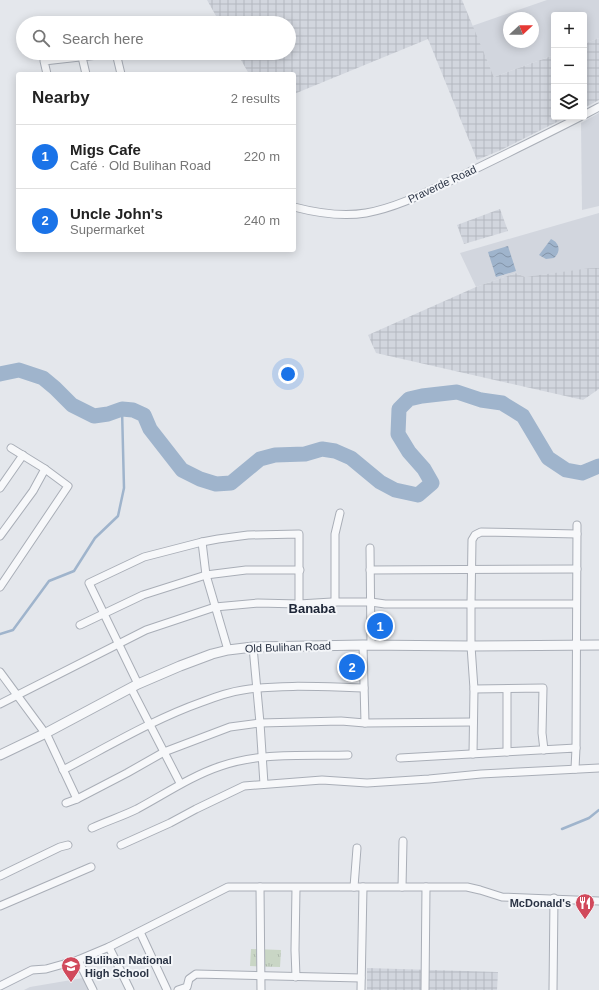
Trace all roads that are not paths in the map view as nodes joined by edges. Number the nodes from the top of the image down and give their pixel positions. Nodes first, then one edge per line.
1 (54, 60) edge
2 (83, 60) edge
3 (118, 60) edge
4 (47, 72) edge
5 (86, 72) edge
6 (121, 72) edge
7 (599, 107) edge
8 (587, 113) edge
9 (574, 120) edge
10 (296, 208) edge
11 (11, 448) dead end
12 (23, 455) junction
13 (45, 469) junction
14 (0, 488) edge
15 (340, 513) dead end
16 (577, 525) dead end
17 (577, 534) junction
18 (0, 536) edge
19 (202, 542) junction
20 (370, 548) dead end
21 (471, 569) junction
22 (577, 569) junction
23 (300, 570) junction
24 (370, 570) junction
25 (206, 574) junction
26 (0, 587) edge
27 (335, 602) junction
28 (371, 602) junction
29 (299, 604) junction
30 (470, 604) junction
31 (576, 604) junction
32 (215, 607) junction
33 (104, 613) junction
34 (80, 625) dead end
35 (118, 645) junction
36 (367, 645) junction
37 (576, 645) junction
38 (599, 645) edge
39 (471, 646) junction
40 (253, 647) junction
41 (228, 650) junction
42 (0, 672) edge
43 (135, 686) junction
44 (256, 688) junction
45 (364, 688) junction
46 (474, 689) junction
47 (507, 689) junction
48 (18, 695) junction
49 (0, 704) edge
50 (473, 722) junction
51 (260, 723) junction
52 (365, 723) junction
53 (149, 724) junction
54 (46, 733) junction
55 (576, 748) junction
56 (544, 750) junction
57 (164, 752) junction
58 (507, 752) junction
59 (473, 754) junction
60 (0, 755) edge
61 (348, 755) dead end
62 (262, 757) junction
63 (400, 758) dead end
64 (599, 768) edge
65 (575, 769) junction
66 (63, 770) junction
67 (180, 783) junction
68 (264, 784) junction
69 (77, 799) junction
70 (66, 803) dead end
71 (92, 828) dead end
72 (404, 842) dead end
73 (121, 845) dead end
74 (68, 846) dead end
75 (357, 848) dead end
76 (91, 866) dead end
77 (0, 876) edge
78 (260, 887) junction
79 (354, 887) junction
80 (363, 887) junction
81 (402, 887) junction
82 (426, 887) junction
83 (296, 888) junction
84 (554, 898) junction
85 (599, 900) edge
86 (0, 906) edge
87 (140, 932) junction
88 (109, 947) junction
89 (78, 960) junction
90 (261, 974) junction
91 (296, 977) junction
92 (361, 978) junction
93 (0, 986) edge
94 (188, 988) edge
95 (93, 990) edge
96 (130, 990) edge
97 (168, 990) edge
98 (178, 990) edge
99 (261, 990) edge
100 (361, 990) edge
101 (425, 990) edge
102 (553, 990) edge

1 - 4 street
2 - 5 street
3 - 6 street
7 - 8 street
9 - 10 street, Praverde Road
11 - 12 street
12 - 13 street
12 - 14 street
13 - 18 street
13 - 26 street
15 - 27 street
16 - 17 street
17 - 21 street
17 - 22 street
19 - 23 street
19 - 25 street
19 - 33 street
20 - 24 street
21 - 22 street
21 - 24 street
21 - 30 street
22 - 31 street
23 - 25 street
23 - 29 street
24 - 28 street
25 - 32 street
25 - 33 street
27 - 28 street
27 - 29 street
28 - 30 street
28 - 36 street
29 - 32 street
30 - 31 street
30 - 39 street
31 - 37 street
32 - 35 street
32 - 41 street
33 - 34 street
33 - 35 street
35 - 43 street
35 - 48 street
36 - 39 street, Old Bulihan Road
36 - 40 street, Old Bulihan Road
36 - 45 street
37 - 38 street, Old Bulihan Road
37 - 39 street, Old Bulihan Road
37 - 55 street
39 - 46 street
40 - 41 street, Old Bulihan Road
40 - 44 street
41 - 43 street, Old Bulihan Road
42 - 48 street
43 - 53 street
43 - 54 street, Old Bulihan Road
44 - 45 street
44 - 51 street
44 - 53 street
45 - 52 street
46 - 47 street
46 - 50 street
47 - 56 street
47 - 58 street
48 - 49 street
48 - 54 street
50 - 52 street
50 - 59 street
51 - 52 street
51 - 57 street
51 - 62 street
53 - 57 street
53 - 66 street
54 - 60 street, Old Bulihan Road
54 - 66 street
55 - 56 street
55 - 65 street
56 - 58 street
57 - 67 street
57 - 69 street
58 - 59 street
59 - 63 street
61 - 62 street
62 - 67 street
62 - 68 street
64 - 65 street
65 - 68 street
66 - 69 street
67 - 71 street
68 - 73 street
69 - 70 street
72 - 81 street
74 - 77 street
75 - 79 street
76 - 86 street
78 - 83 street
78 - 87 street
78 - 90 street
79 - 80 street
79 - 83 street
80 - 81 street
80 - 92 street
81 - 82 street
82 - 84 street
82 - 101 street
83 - 91 street
84 - 85 street
84 - 102 street
87 - 88 street
87 - 97 street
88 - 89 street
88 - 96 street
89 - 93 street
89 - 95 street
90 - 91 street
90 - 94 street
90 - 99 street
91 - 92 street
92 - 100 street
94 - 98 street

